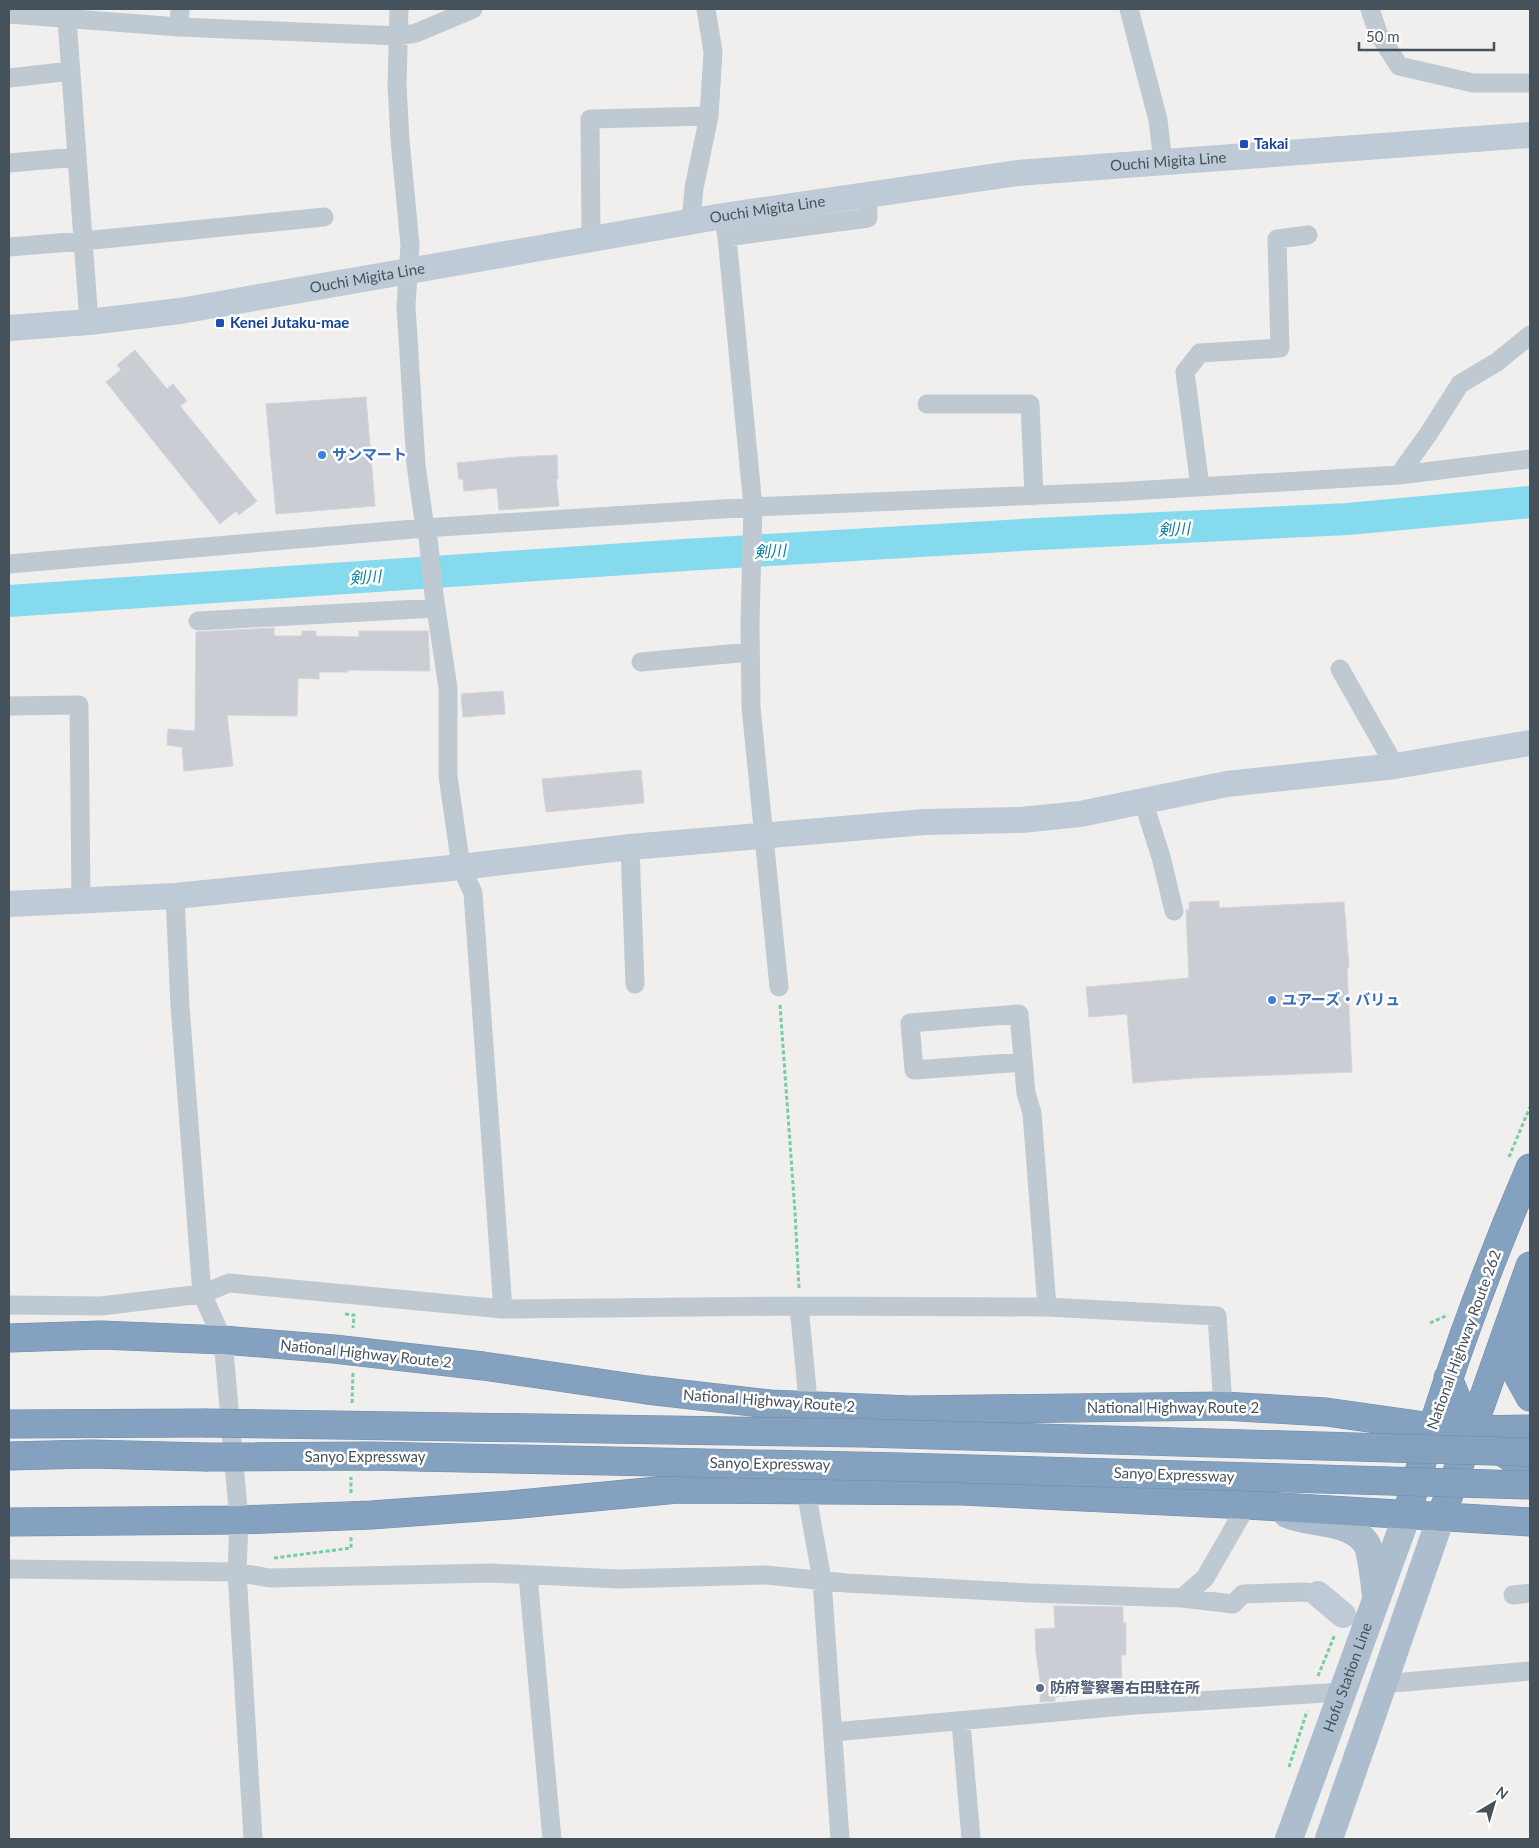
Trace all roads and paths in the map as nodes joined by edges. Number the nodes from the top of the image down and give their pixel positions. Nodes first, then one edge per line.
1 (399, 9) edge
2 (473, 9) edge
3 (706, 9) edge
4 (1129, 9) edge
5 (1370, 9) edge
6 (9, 14) edge
7 (67, 18) junction
8 (180, 18) edge
9 (399, 36) junction
10 (71, 71) junction
11 (9, 78) edge
12 (1530, 83) edge
13 (709, 116) junction
14 (1530, 134) edge
15 (77, 157) junction
16 (1163, 162) junction
17 (9, 164) edge
18 (324, 217) dead end
19 (690, 221) junction
20 (725, 226) junction
21 (1308, 235) dead end
22 (591, 238) junction
23 (83, 241) junction
24 (9, 246) edge
25 (408, 271) junction
26 (89, 322) junction
27 (9, 328) edge
28 (1530, 335) edge
29 (927, 404) dead end
30 (1530, 460) edge
31 (1399, 475) junction
32 (1200, 487) junction
33 (1034, 496) junction
34 (753, 507) junction
35 (426, 533) junction
36 (9, 564) edge
37 (435, 602) junction
38 (198, 621) dead end
39 (750, 652) junction
40 (641, 662) dead end
41 (1340, 669) dead end
42 (9, 706) edge
43 (1530, 743) edge
44 (1396, 766) junction
45 (1143, 801) junction
46 (765, 836) junction
47 (630, 847) junction
48 (461, 867) junction
49 (175, 896) junction
50 (81, 900) junction
51 (9, 904) edge
52 (1174, 912) dead end
53 (635, 984) dead end
54 (779, 987) joint
55 (1022, 1062) junction
56 (1530, 1168) edge
57 (1530, 1267) edge
58 (202, 1294) junction
59 (9, 1305) edge
60 (799, 1306) junction
61 (1047, 1307) junction
62 (502, 1309) junction
63 (9, 1338) edge
64 (223, 1340) junction
65 (1448, 1378) junction
66 (808, 1390) dead end
67 (1530, 1397) edge
68 (1223, 1406) junction
69 (9, 1424) edge
70 (1432, 1427) junction
71 (1475, 1429) junction
72 (1530, 1429) edge
73 (1530, 1452) edge
74 (9, 1456) edge
75 (1530, 1469) edge
76 (1530, 1485) edge
77 (808, 1502) dead end
78 (1260, 1506) junction
79 (1407, 1514) junction
80 (1441, 1518) junction
81 (239, 1520) junction
82 (9, 1522) edge
83 (1530, 1522) edge
84 (351, 1533) dead end
85 (9, 1569) edge
86 (236, 1572) junction
87 (528, 1576) junction
88 (269, 1578) junction
89 (822, 1580) junction
90 (1318, 1594) joint
91 (1182, 1598) junction
92 (1362, 1611) junction
93 (1530, 1671) edge
94 (1382, 1684) junction
95 (1342, 1692) junction
96 (1312, 1694) junction
97 (961, 1722) junction
98 (833, 1732) junction
99 (1287, 1775) dead end
100 (253, 1839) edge
101 (552, 1839) edge
102 (840, 1839) edge
103 (971, 1839) edge
104 (1289, 1839) edge
105 (1329, 1839) edge

1 - 9 street
2 - 9 street
3 - 13 street
4 - 16 street
5 - 12 street
6 - 7 street
7 - 8 street
7 - 10 street
8 - 9 street
9 - 25 street
10 - 11 street
10 - 15 street
13 - 19 street
13 - 22 street
14 - 16 main road, Ouchi Migita Line
15 - 17 street
15 - 23 street
16 - 20 main road, Ouchi Migita Line
18 - 23 street
19 - 20 main road, Ouchi Migita Line
19 - 22 main road, Ouchi Migita Line
20 - 34 street
21 - 32 street
22 - 25 main road, Ouchi Migita Line
23 - 24 street
23 - 26 street
25 - 26 main road, Ouchi Migita Line
25 - 35 street
26 - 27 main road, Ouchi Migita Line
28 - 31 street
29 - 33 street
30 - 31 street
31 - 32 street
32 - 33 street
33 - 34 street
34 - 35 street
34 - 39 street
35 - 36 street
35 - 37 street
37 - 38 street
37 - 48 street
39 - 40 street
39 - 46 street
41 - 44 street
42 - 50 street
43 - 44 main road
44 - 45 main road
45 - 46 main road
45 - 52 street
46 - 47 main road
46 - 54 street
47 - 48 main road
47 - 53 street
48 - 49 main road
48 - 62 street
49 - 50 main road
49 - 58 street
50 - 51 main road
54 - 60 path
55 - 55 street
55 - 61 street
56 - 65 highway, National Highway Route 262
57 - 67 highway
57 - 71 highway
58 - 59 street
58 - 62 street
58 - 64 street
60 - 61 street
60 - 62 street
60 - 66 street
61 - 68 street
63 - 64 highway, National Highway Route 2
64 - 68 highway, National Highway Route 2
64 - 81 street
65 - 70 highway, National Highway Route 262
65 - 71 highway
68 - 70 highway, National Highway Route 2
69 - 73 highway, bridge
70 - 71 highway, National Highway Route 2
70 - 79 highway, National Highway Route 262
71 - 72 highway, National Highway Route 2
71 - 75 highway
71 - 80 highway
74 - 76 highway, Sanyo Expressway, bridge
77 - 89 street
78 - 79 highway
78 - 81 highway
78 - 91 street
78 - 92 main road
79 - 80 highway
79 - 92 main road, Hofu Station Line
80 - 83 highway
80 - 94 main road
81 - 82 highway
81 - 86 street
84 - 88 path
85 - 86 street
86 - 88 street
86 - 100 street
87 - 88 street
87 - 89 street
87 - 101 street
89 - 91 street
89 - 98 street
90 - 91 street
90 - 92 main road
92 - 95 main road, Hofu Station Line
92 - 96 path
93 - 94 street
94 - 105 main road
95 - 96 street
95 - 104 main road, Hofu Station Line
96 - 97 street
96 - 99 path
97 - 98 street
97 - 103 street
98 - 102 street

